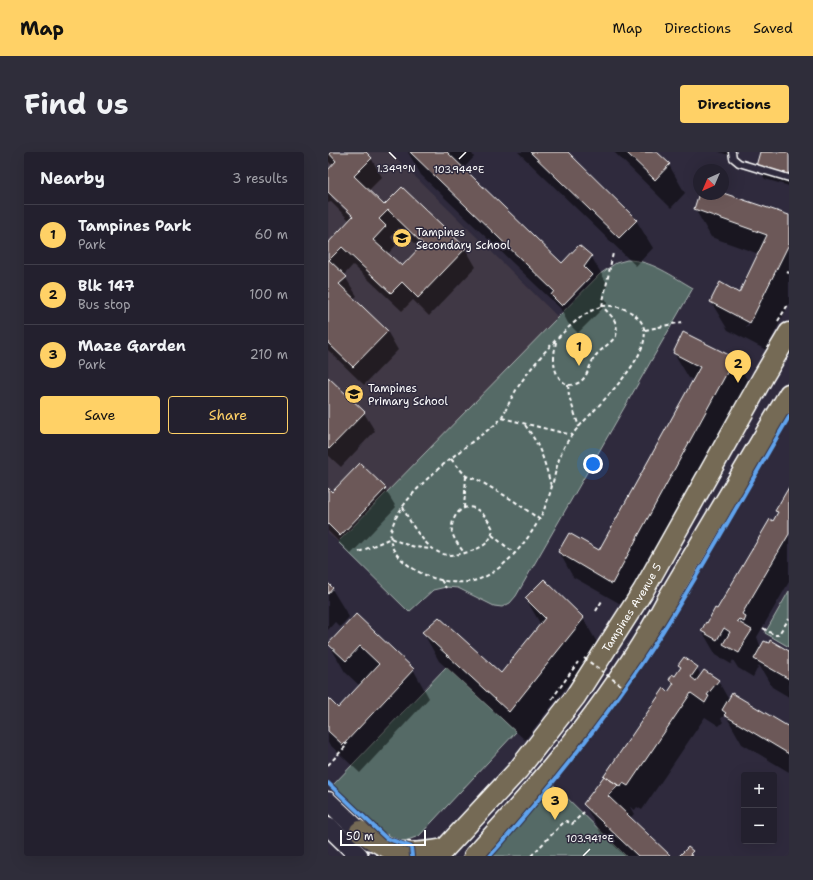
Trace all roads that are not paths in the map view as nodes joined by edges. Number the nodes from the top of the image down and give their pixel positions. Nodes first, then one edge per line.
1 (732, 152) edge
2 (789, 178) edge
3 (789, 333) edge
4 (789, 394) edge
5 (328, 801) edge
6 (328, 826) edge
7 (360, 831) junction
8 (441, 852) edge
9 (359, 856) edge
10 (384, 856) edge
11 (474, 856) edge

1 - 2 lane
3 - 8 main road, Tampines Avenue 5
4 - 11 main road
5 - 7 main road
6 - 9 main road
7 - 8 main road
7 - 10 main road

